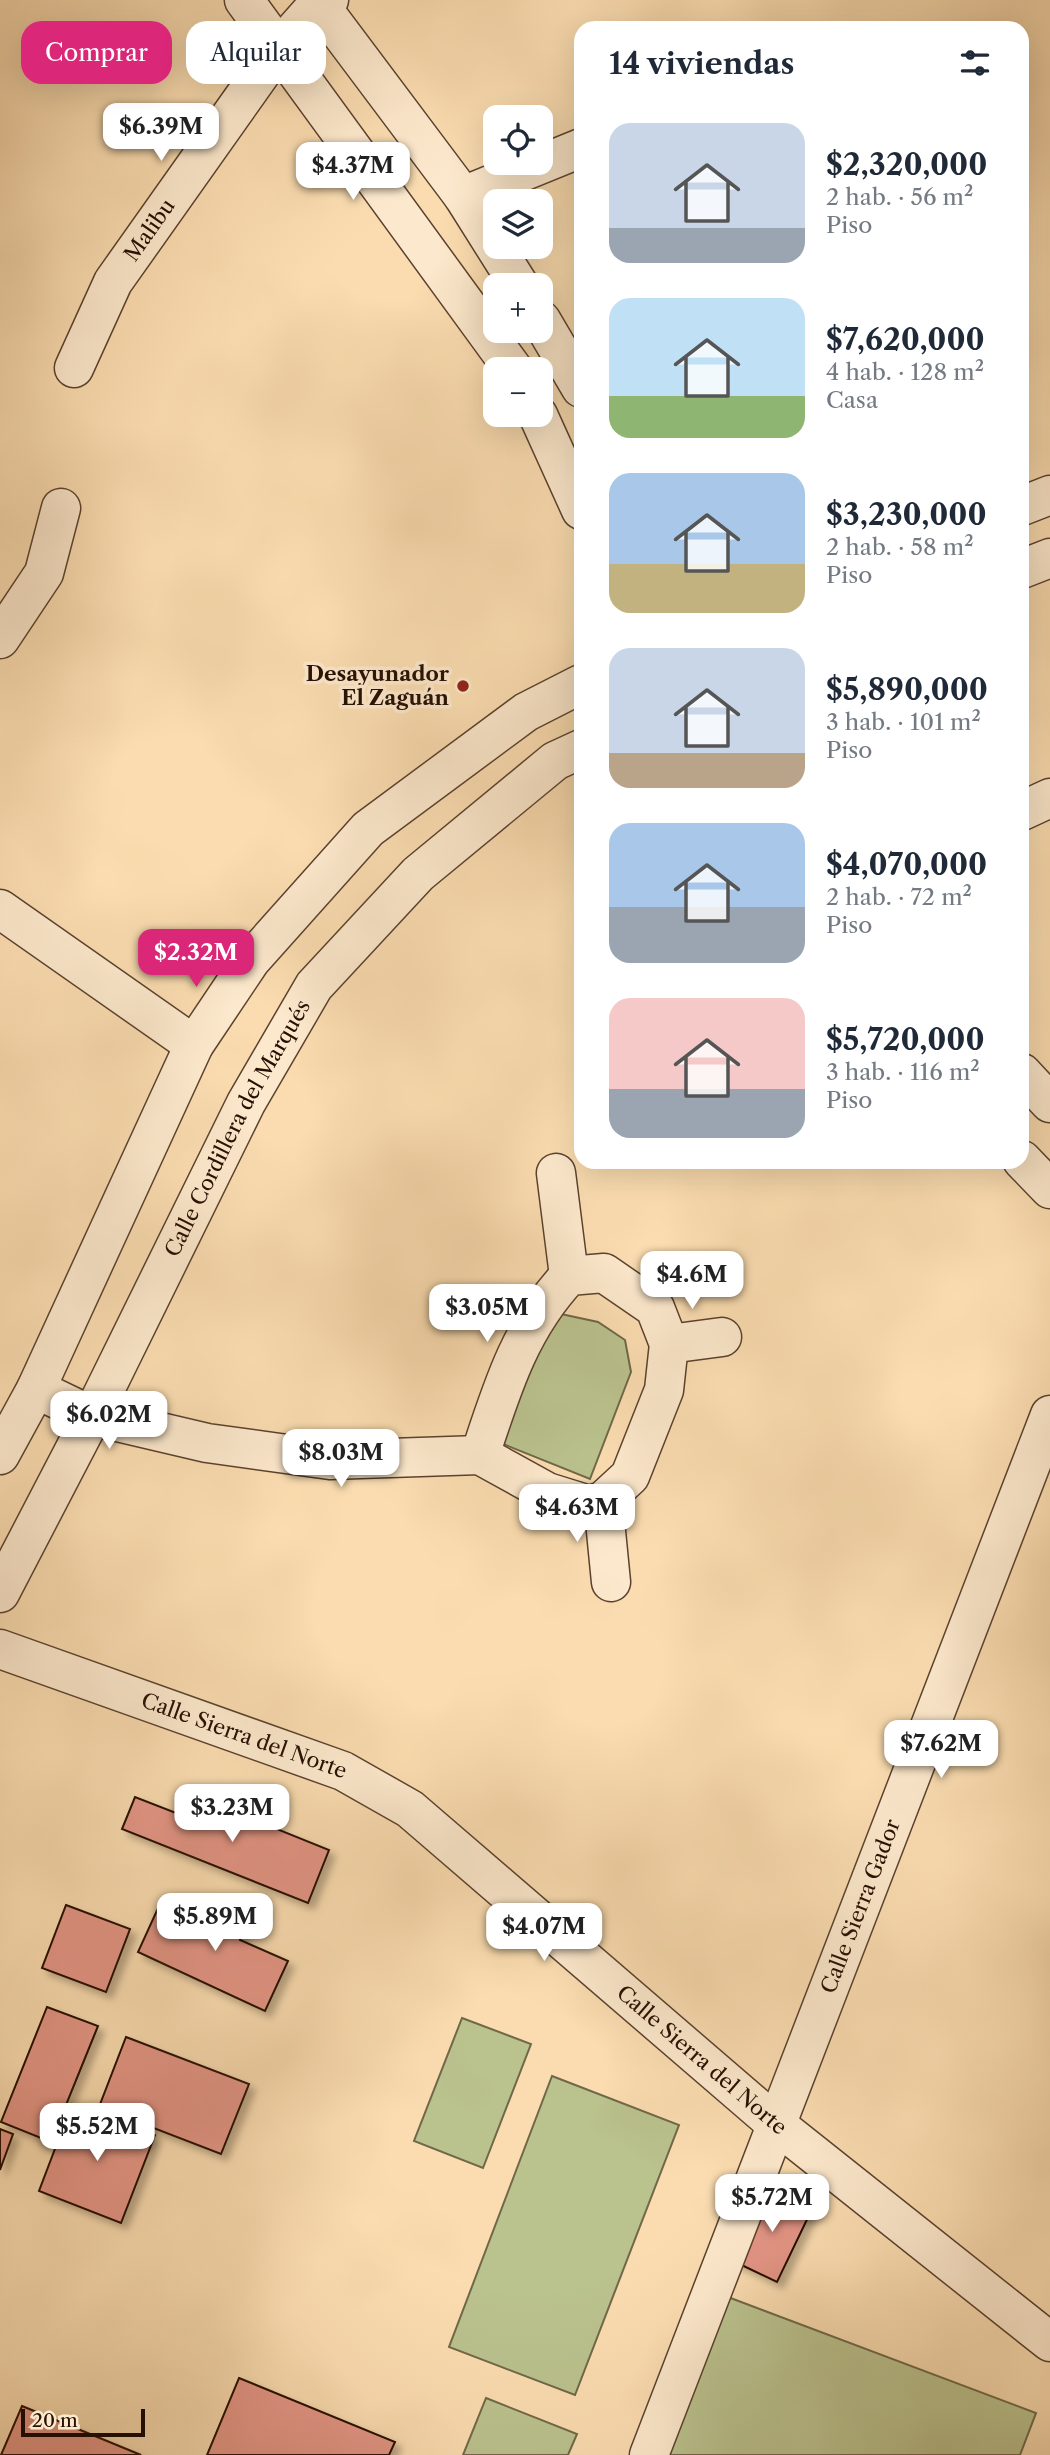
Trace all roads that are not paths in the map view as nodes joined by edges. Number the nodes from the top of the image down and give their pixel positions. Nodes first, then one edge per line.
1 (244, 0) edge
2 (321, 1) edge
3 (259, 21) edge
4 (303, 21) edge
5 (253, 84) edge
6 (304, 84) edge
7 (574, 151) edge
8 (463, 196) junction
9 (511, 273) edge
10 (553, 340) edge
11 (504, 357) edge
12 (74, 368) dead end
13 (574, 376) edge
14 (543, 427) edge
15 (574, 495) edge
16 (1050, 495) edge
17 (1029, 503) edge
18 (61, 508) dead end
19 (1050, 558) edge
20 (1029, 566) edge
21 (0, 639) edge
22 (574, 688) edge
23 (574, 752) edge
24 (1050, 798) edge
25 (1029, 808) edge
26 (0, 909) edge
27 (194, 1045) junction
28 (1029, 1080) edge
29 (1050, 1103) edge
30 (1029, 1167) edge
31 (556, 1173) dead end
32 (1050, 1189) edge
33 (569, 1276) junction
34 (722, 1337) dead end
35 (669, 1344) junction
36 (36, 1389) junction
37 (1050, 1415) edge
38 (92, 1416) junction
39 (0, 1455) edge
40 (480, 1455) junction
41 (603, 1501) junction
42 (611, 1582) dead end
43 (0, 1593) edge
44 (0, 1649) edge
45 (777, 2125) junction
46 (1050, 2342) edge
47 (649, 2455) edge

1 - 3 street
2 - 4 street, Malibu
2 - 8 street
5 - 12 street, Malibu
6 - 11 street
7 - 8 street
8 - 9 street
10 - 13 street
14 - 15 street
16 - 17 street
18 - 21 street
19 - 20 street
22 - 27 street
23 - 38 street, Calle Cordillera del Marqués
24 - 25 street
26 - 27 street
27 - 36 street
28 - 29 street
30 - 32 street
31 - 33 street
33 - 35 street
33 - 40 street
34 - 35 street
35 - 41 street
36 - 38 street
36 - 39 street
37 - 45 street, Calle Sierra Gador
38 - 40 street
38 - 43 street, Calle Cordillera del Marqués
40 - 41 street
41 - 42 street
44 - 45 street, Calle Sierra del Norte
45 - 46 street, Calle Sierra del Norte
45 - 47 street, Calle Sierra Gador

